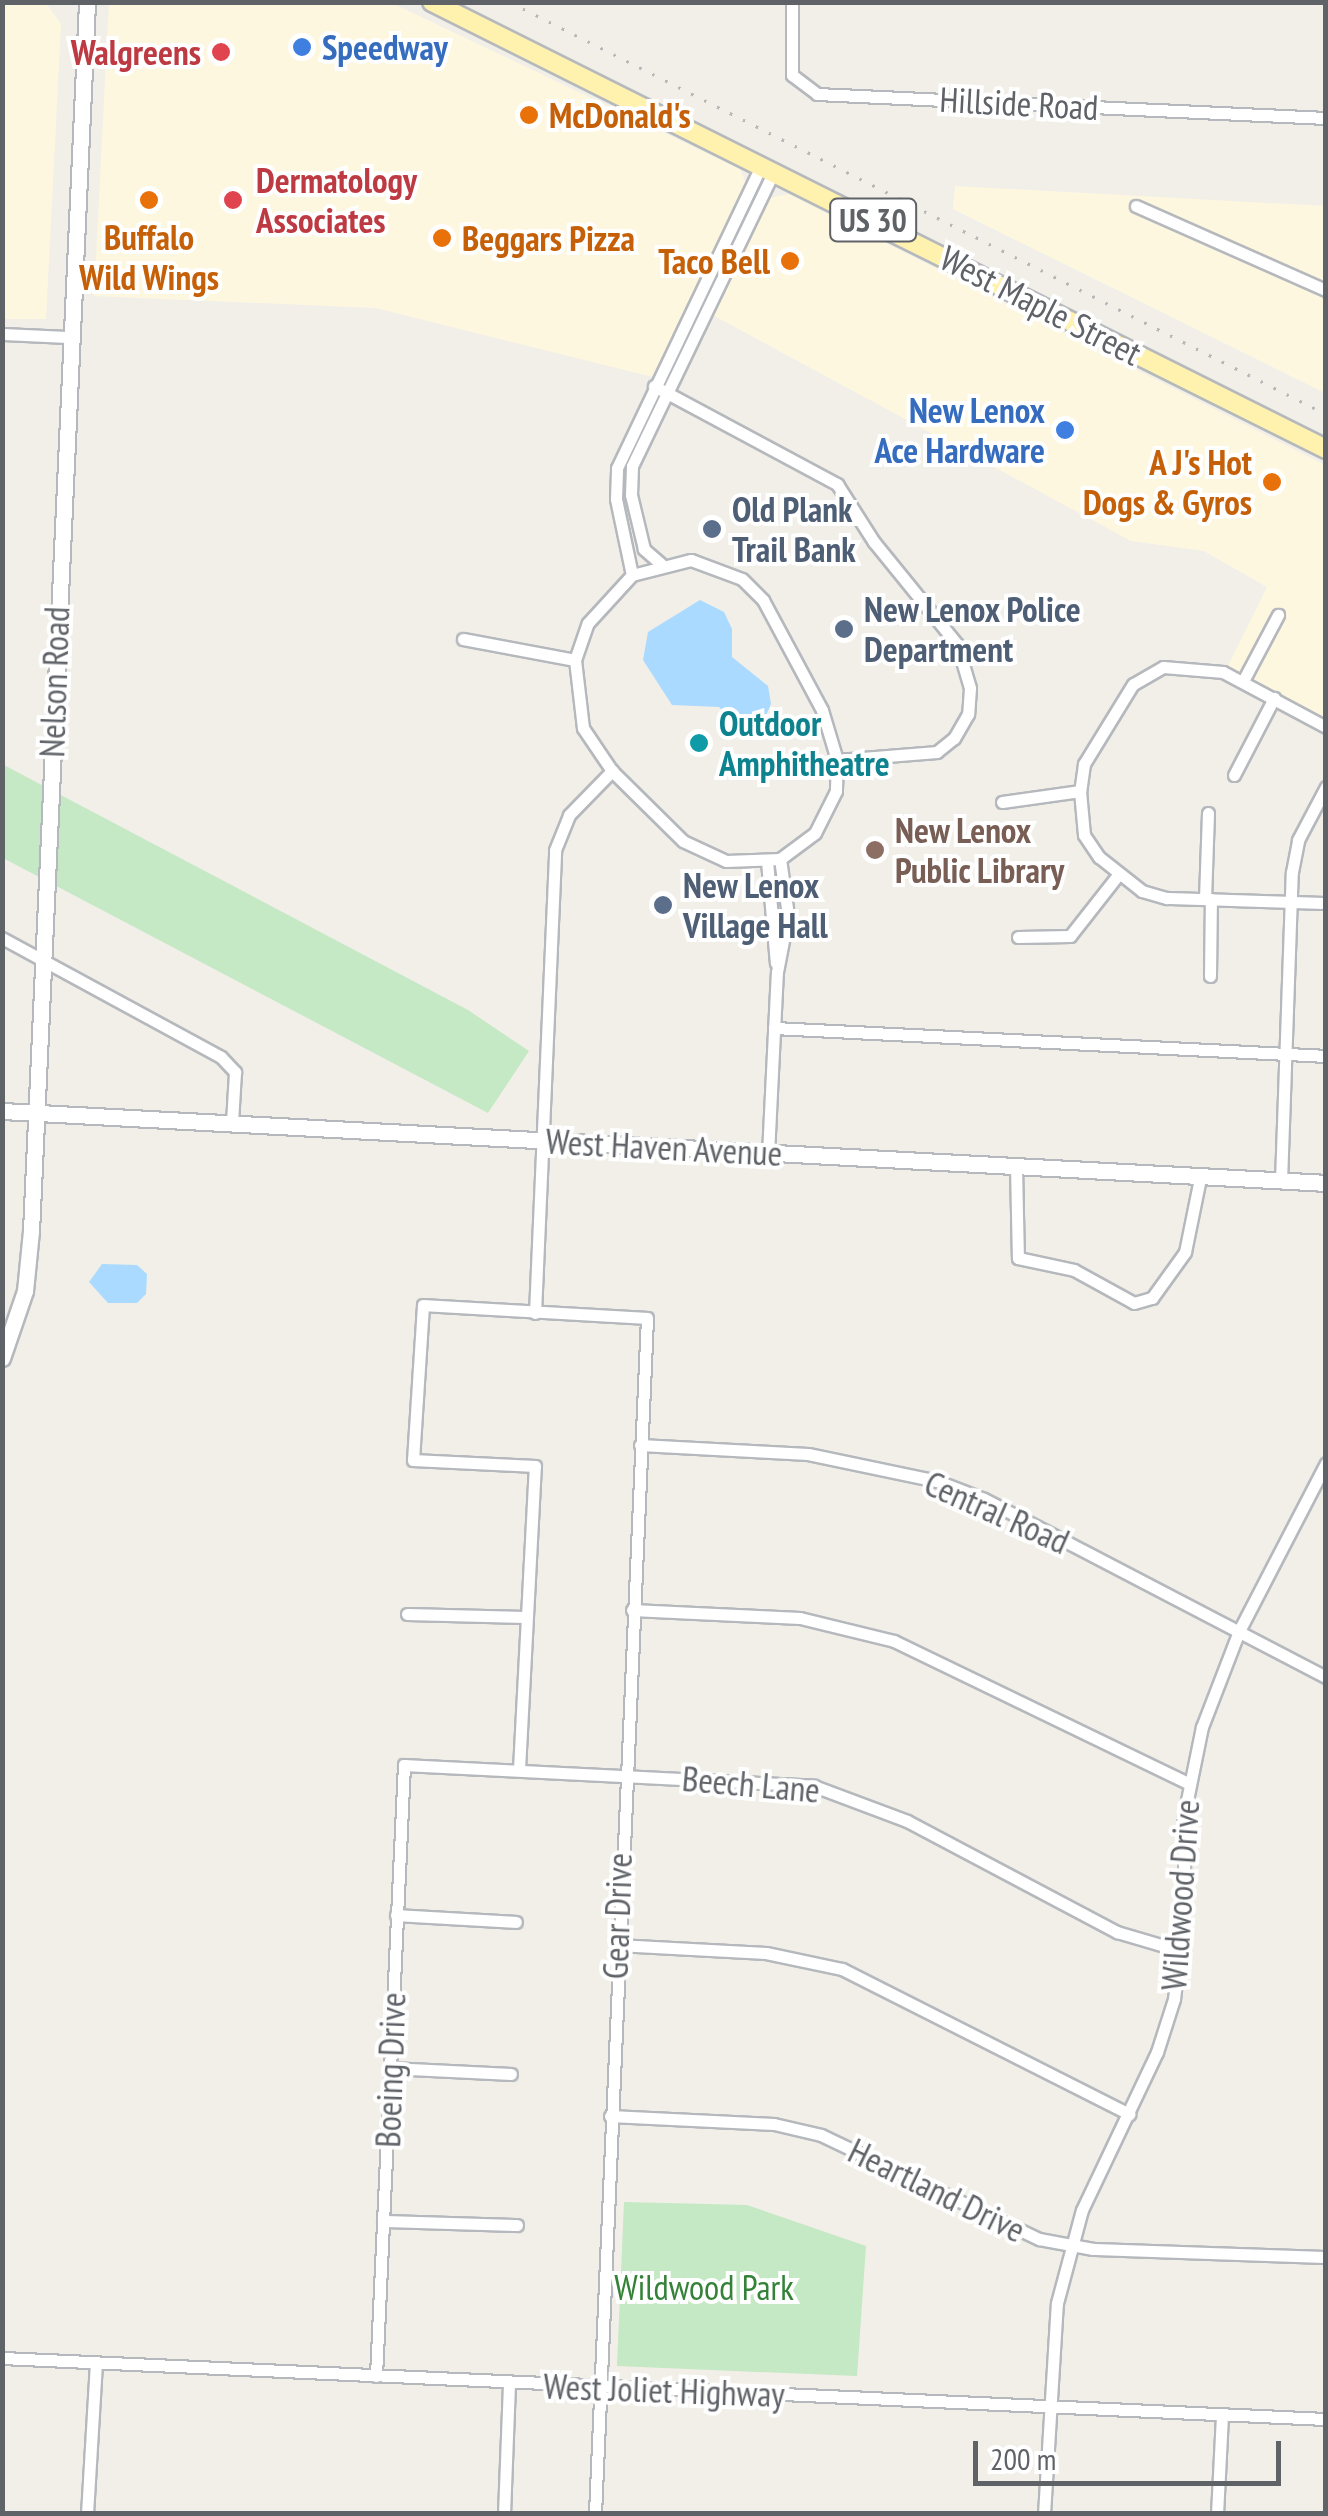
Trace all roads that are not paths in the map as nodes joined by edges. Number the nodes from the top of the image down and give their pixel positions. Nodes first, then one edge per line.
1 (88, 2) edge
2 (432, 2) edge
3 (792, 2) edge
4 (1326, 118) edge
5 (768, 167) junction
6 (1136, 206) dead end
7 (1326, 290) edge
8 (2, 334) edge
9 (67, 337) junction
10 (660, 389) junction
11 (1326, 449) edge
12 (661, 564) junction
13 (632, 575) junction
14 (1278, 615) dead end
15 (462, 640) dead end
16 (575, 660) junction
17 (1243, 681) junction
18 (1274, 698) junction
19 (1326, 727) edge
20 (837, 760) junction
21 (612, 771) junction
22 (1234, 775) dead end
23 (1326, 787) edge
24 (1080, 792) junction
25 (1002, 802) dead end
26 (1208, 813) dead end
27 (774, 860) junction
28 (1118, 875) junction
29 (1208, 899) junction
30 (1292, 902) junction
31 (1326, 903) edge
32 (1018, 937) dead end
33 (2, 938) edge
34 (42, 962) junction
35 (1210, 976) dead end
36 (774, 1028) junction
37 (1288, 1054) junction
38 (1326, 1056) edge
39 (2, 1110) edge
40 (35, 1112) junction
41 (232, 1123) junction
42 (543, 1140) junction
43 (768, 1154) junction
44 (1016, 1166) junction
45 (1200, 1178) junction
46 (1282, 1182) junction
47 (1326, 1183) edge
48 (535, 1313) junction
49 (2, 1358) edge
50 (640, 1445) junction
51 (1326, 1462) edge
52 (632, 1610) junction
53 (406, 1614) dead end
54 (525, 1617) junction
55 (1239, 1631) junction
56 (1326, 1677) edge
57 (404, 1765) joint
58 (519, 1770) junction
59 (623, 1773) junction
60 (1188, 1784) junction
61 (396, 1916) junction
62 (516, 1922) dead end
63 (617, 1946) junction
64 (1181, 1951) junction
65 (390, 2068) junction
66 (512, 2074) dead end
67 (1129, 2114) junction
68 (610, 2116) junction
69 (383, 2221) junction
70 (518, 2226) dead end
71 (1070, 2245) junction
72 (1326, 2257) edge
73 (2, 2358) edge
74 (96, 2364) junction
75 (376, 2376) junction
76 (509, 2384) junction
77 (598, 2389) junction
78 (1049, 2406) junction
79 (1222, 2416) junction
80 (1326, 2419) edge
81 (87, 2514) edge
82 (504, 2514) edge
83 (595, 2514) edge
84 (1044, 2514) edge
85 (1217, 2514) edge

1 - 9 street, Nelson Road
2 - 5 main road, West Maple Street / US 30
3 - 4 street, Hillside Road
5 - 10 street
5 - 11 main road, West Maple Street / US 30
6 - 7 street
8 - 9 street
9 - 34 street, Nelson Road
10 - 12 street
10 - 13 street
10 - 20 street
12 - 13 street
12 - 20 street
13 - 16 street
14 - 17 street
15 - 16 street
16 - 21 street
17 - 18 street
17 - 24 street
18 - 19 street
18 - 22 street
20 - 27 street
21 - 27 street
21 - 42 street
23 - 30 street
24 - 25 street
24 - 28 street
26 - 29 street
27 - 36 street
28 - 29 street
28 - 32 street
29 - 30 street
29 - 35 street
30 - 31 street
30 - 37 street
33 - 34 street
34 - 40 street, Nelson Road
34 - 41 street
36 - 37 street
36 - 43 street
37 - 38 street
37 - 46 street
39 - 40 street, West Haven Avenue
40 - 41 street, West Haven Avenue
40 - 49 street, Nelson Road
41 - 42 street, West Haven Avenue
42 - 43 street, West Haven Avenue
42 - 48 street
43 - 44 street, West Haven Avenue
44 - 45 street, West Haven Avenue
44 - 45 street
45 - 46 street, West Haven Avenue
46 - 47 street, West Haven Avenue
48 - 50 street, Gear Drive
48 - 54 street
50 - 52 street, Gear Drive
50 - 55 street, Central Road
51 - 55 street, Wildwood Drive
52 - 59 street, Gear Drive
52 - 60 street
53 - 54 street
54 - 58 street
55 - 56 street, Central Road
55 - 60 street, Wildwood Drive
57 - 58 street, Beech Lane
57 - 61 street, Boeing Drive
58 - 59 street, Beech Lane
59 - 63 street, Gear Drive
59 - 64 street, Beech Lane
60 - 64 street, Wildwood Drive
61 - 62 street
61 - 65 street, Boeing Drive
63 - 67 street
63 - 68 street, Gear Drive
64 - 67 street, Wildwood Drive
65 - 66 street
65 - 69 street, Boeing Drive
67 - 71 street, Wildwood Drive
68 - 71 street, Heartland Drive
68 - 77 street, Gear Drive
69 - 70 street
69 - 75 street, Boeing Drive
71 - 72 street, Heartland Drive
71 - 78 street, Wildwood Drive
73 - 74 street, West Joliet Highway
74 - 75 street, West Joliet Highway
74 - 81 street
75 - 76 street, West Joliet Highway
76 - 77 street, West Joliet Highway
76 - 82 street
77 - 78 street, West Joliet Highway
77 - 83 street, Gear Drive
78 - 79 street, West Joliet Highway
78 - 84 street, Wildwood Drive
79 - 80 street, West Joliet Highway
79 - 85 street

